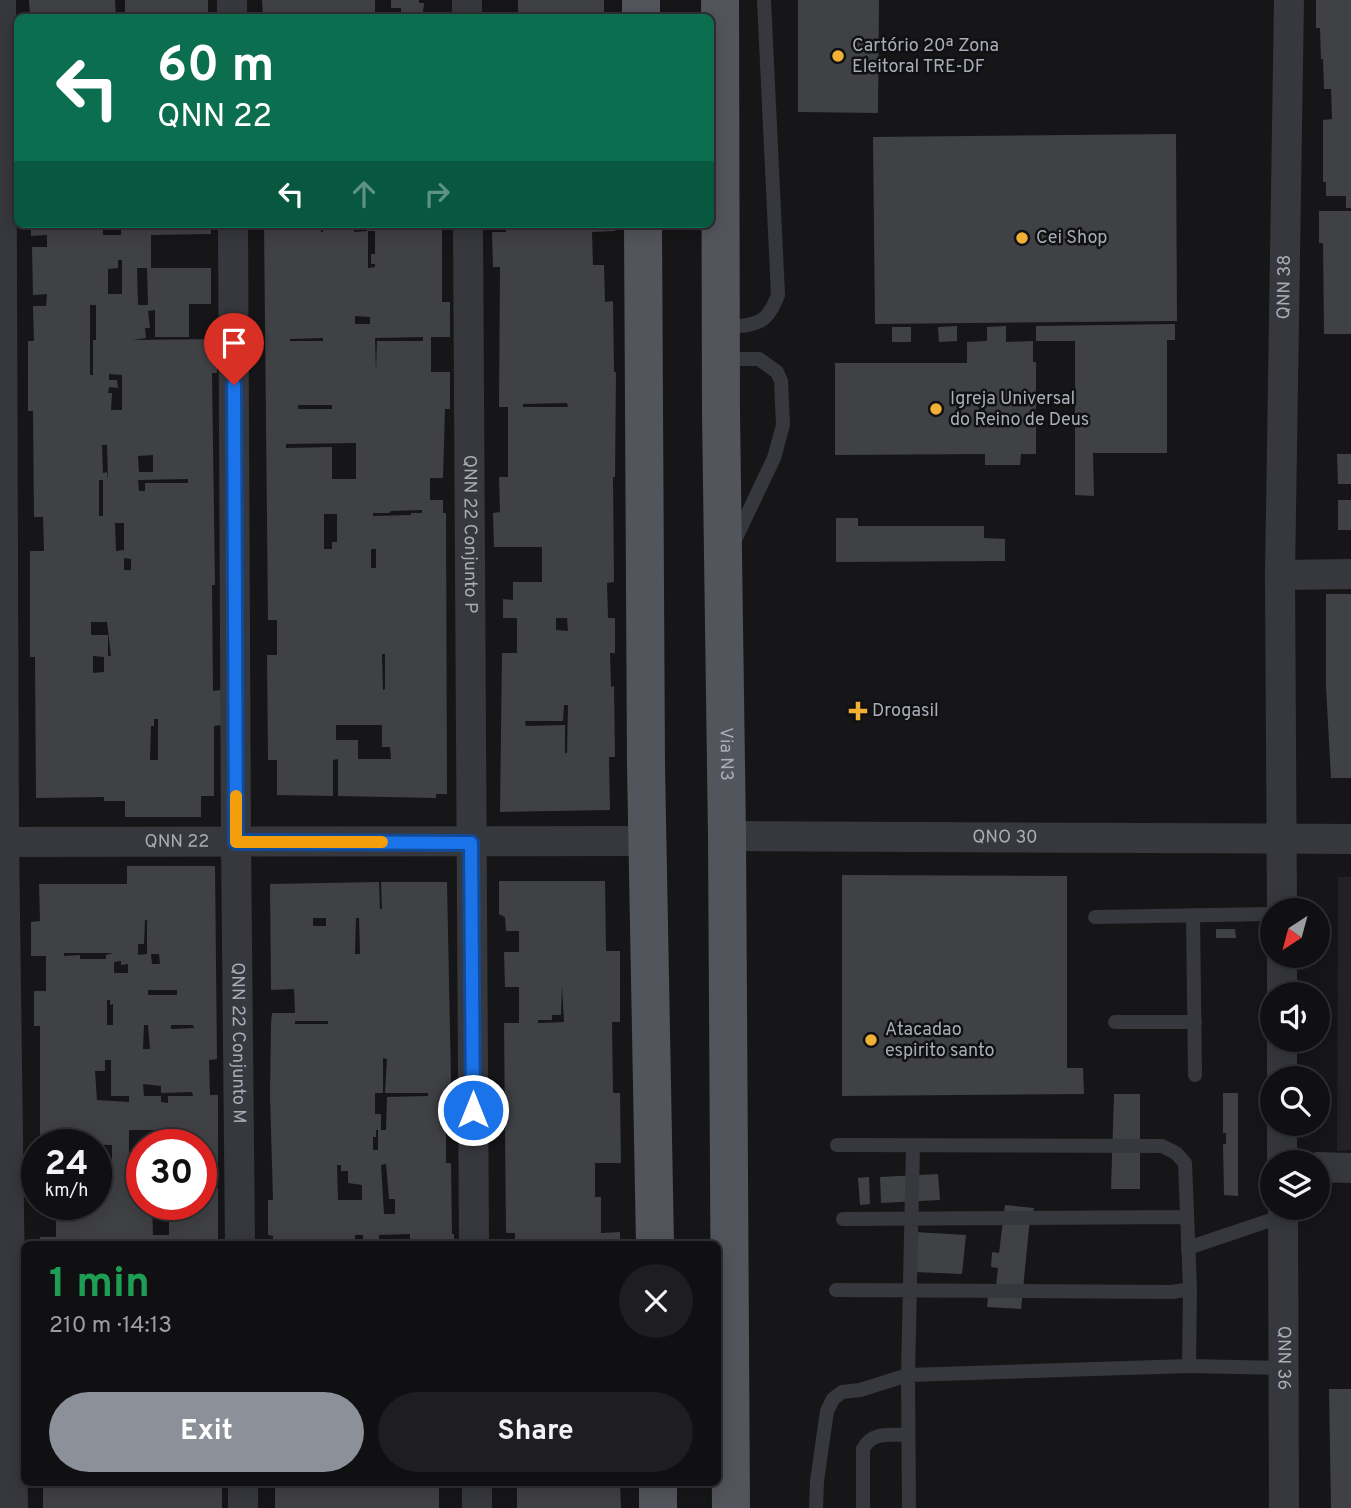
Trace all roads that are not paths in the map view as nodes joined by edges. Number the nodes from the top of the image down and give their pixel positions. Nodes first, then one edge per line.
1 (1, 0) edge
2 (720, 0) edge
3 (764, 0) edge
4 (1289, 0) edge
5 (715, 54) edge
6 (233, 228) edge
7 (468, 228) edge
8 (643, 228) edge
9 (700, 228) edge
10 (722, 344) junction
11 (722, 413) junction
12 (723, 562) junction
13 (1351, 574) edge
14 (1280, 575) junction
15 (727, 836) junction
16 (1351, 839) edge
17 (1282, 840) junction
18 (647, 841) junction
19 (2, 842) edge
20 (236, 842) junction
21 (471, 843) junction
22 (1282, 898) edge
23 (1260, 914) edge
24 (1193, 915) junction
25 (1095, 917) dead end
26 (1115, 1021) dead end
27 (1195, 1022) junction
28 (652, 1030) junction
29 (1195, 1076) dead end
30 (837, 1145) dead end
31 (913, 1146) junction
32 (1330, 1167) edge
33 (1351, 1168) edge
34 (1187, 1217) junction
35 (843, 1219) dead end
36 (911, 1219) junction
37 (1262, 1220) edge
38 (1283, 1220) edge
39 (240, 1241) edge
40 (474, 1241) edge
41 (655, 1241) edge
42 (672, 1241) edge
43 (1188, 1248) junction
44 (1190, 1289) junction
45 (836, 1290) dead end
46 (910, 1292) junction
47 (1189, 1366) junction
48 (1283, 1368) junction
49 (908, 1375) junction
50 (724, 1384) edge
51 (908, 1435) junction
52 (243, 1486) edge
53 (477, 1486) edge
54 (658, 1486) edge
55 (711, 1486) edge
56 (13, 1508) edge
57 (243, 1508) edge
58 (477, 1508) edge
59 (658, 1508) edge
60 (711, 1508) edge
61 (731, 1508) edge
62 (817, 1508) edge
63 (863, 1508) edge
64 (909, 1508) edge
65 (1284, 1508) edge

1 - 19 street
2 - 5 main road, Via N3
3 - 10 lane
4 - 14 street, QNN 38
5 - 10 main road, Via N3
6 - 20 street, QNN 22 Conjunto M
7 - 21 street, QNN 22 Conjunto P
8 - 18 main road
9 - 11 main road
10 - 11 main road, Via N3
10 - 12 lane
11 - 12 main road, Via N3
12 - 15 main road, Via N3
13 - 14 street
14 - 17 street, QNN 38
15 - 17 street, QNO 30
15 - 50 main road, Via N3
16 - 17 street, QNO 30
17 - 22 street
18 - 21 street, QNN 22
18 - 28 main road
19 - 20 street, QNN 22
19 - 56 street
20 - 21 street, QNN 22
20 - 39 street, QNN 22 Conjunto M
21 - 40 street, QNN 22 Conjunto P
23 - 24 lane
24 - 25 lane
24 - 27 lane
26 - 27 lane
27 - 29 lane
28 - 41 main road
28 - 42 main road
30 - 31 lane
31 - 34 lane
31 - 36 lane
32 - 33 street
34 - 36 lane
34 - 43 lane
35 - 36 lane
36 - 46 lane
37 - 43 lane
38 - 48 street, QNN 36
43 - 44 lane
44 - 46 lane
44 - 47 lane
45 - 46 lane
46 - 49 lane
47 - 48 lane
47 - 49 lane
48 - 65 street, QNN 36
49 - 51 lane
49 - 62 lane
50 - 61 main road, Via N3
51 - 63 lane
51 - 64 lane
52 - 57 street
53 - 58 street
54 - 59 main road
55 - 60 main road

